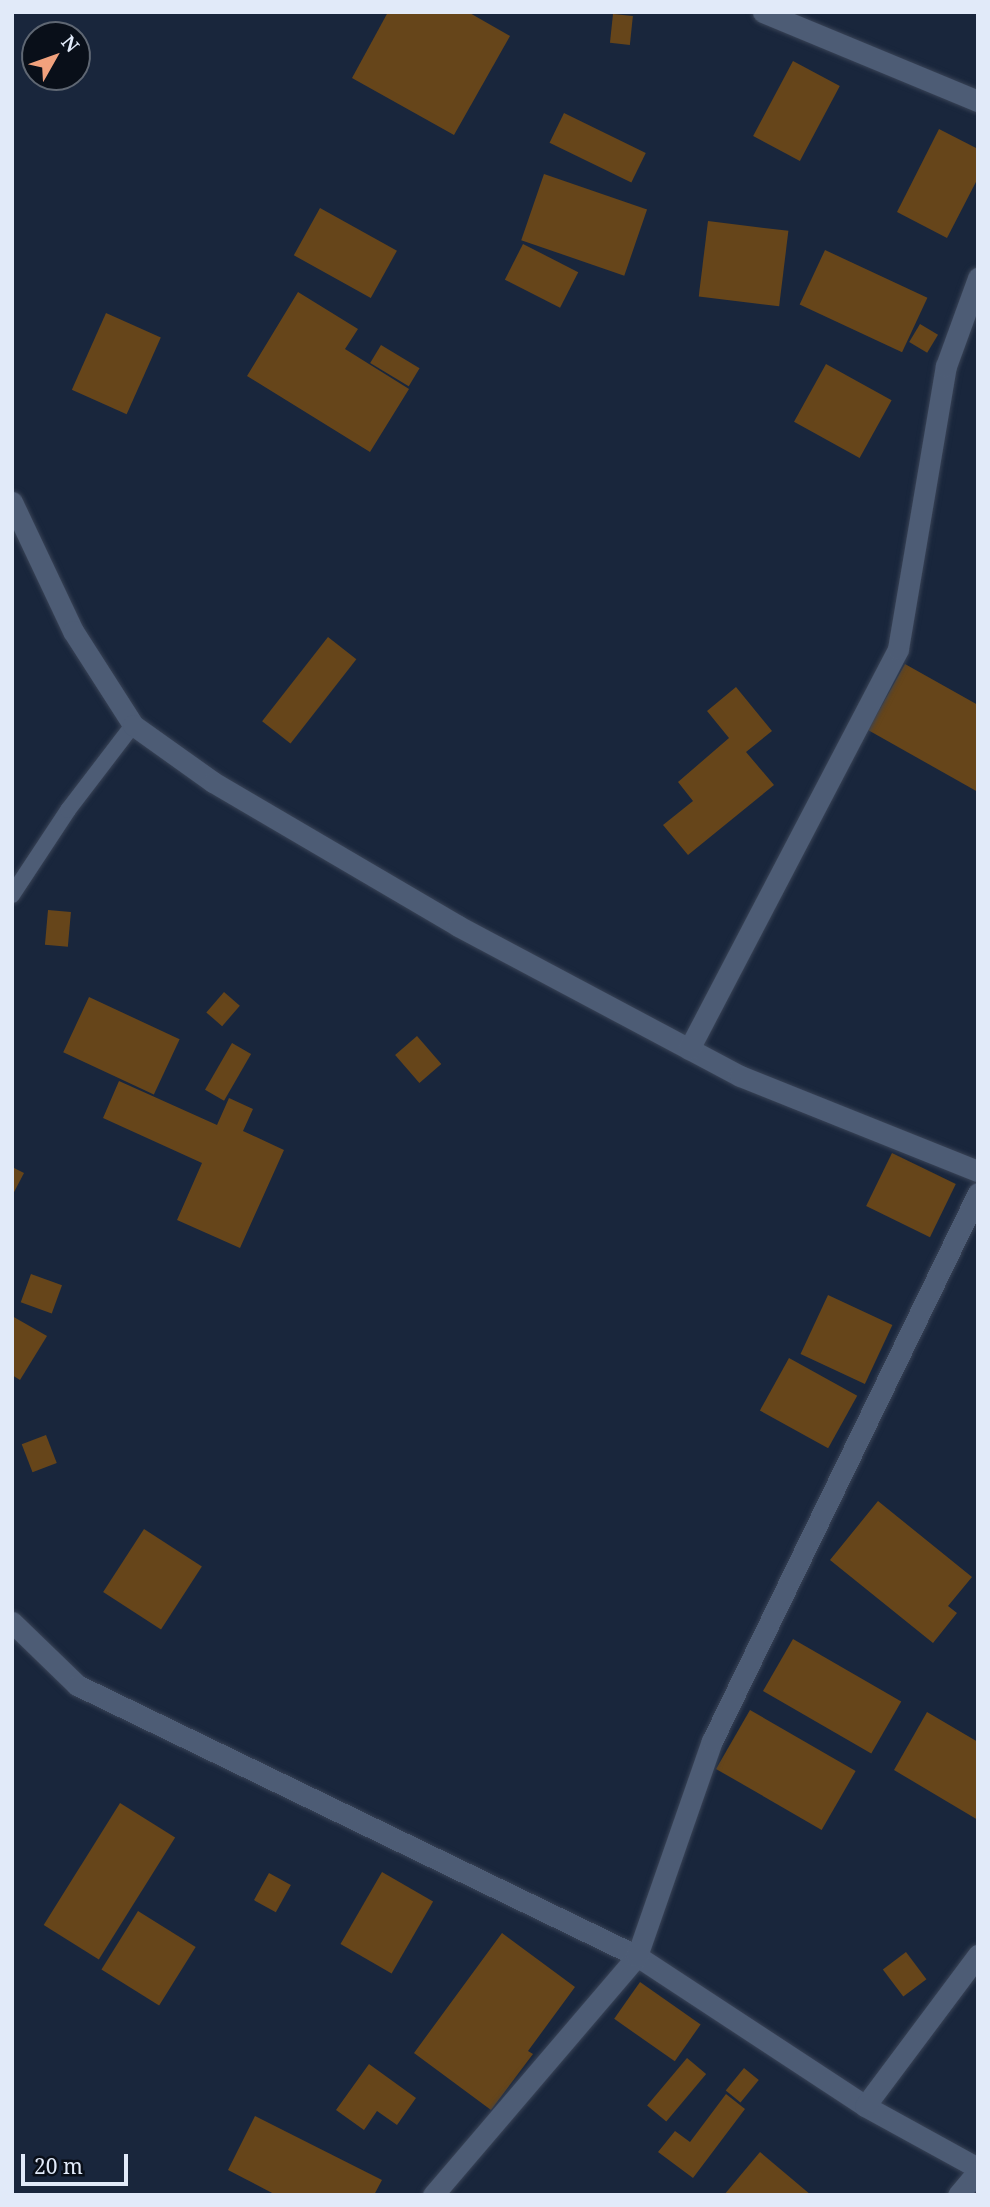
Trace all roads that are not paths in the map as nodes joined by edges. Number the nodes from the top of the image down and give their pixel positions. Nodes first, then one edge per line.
1 (763, 12) edge
2 (978, 101) edge
3 (978, 278) edge
4 (12, 502) edge
5 (132, 725) junction
6 (12, 895) edge
7 (689, 1049) junction
8 (978, 1171) edge
9 (978, 1193) edge
10 (12, 1622) edge
11 (978, 1955) edge
12 (637, 1956) junction
13 (865, 2106) junction
14 (978, 2170) edge
15 (433, 2195) edge
16 (958, 2195) edge

1 - 2 street
3 - 7 street
4 - 5 street
5 - 6 lane
5 - 7 street
7 - 8 street
9 - 12 street
10 - 12 street
11 - 13 street
12 - 13 street
12 - 15 street
13 - 14 street
14 - 16 street

